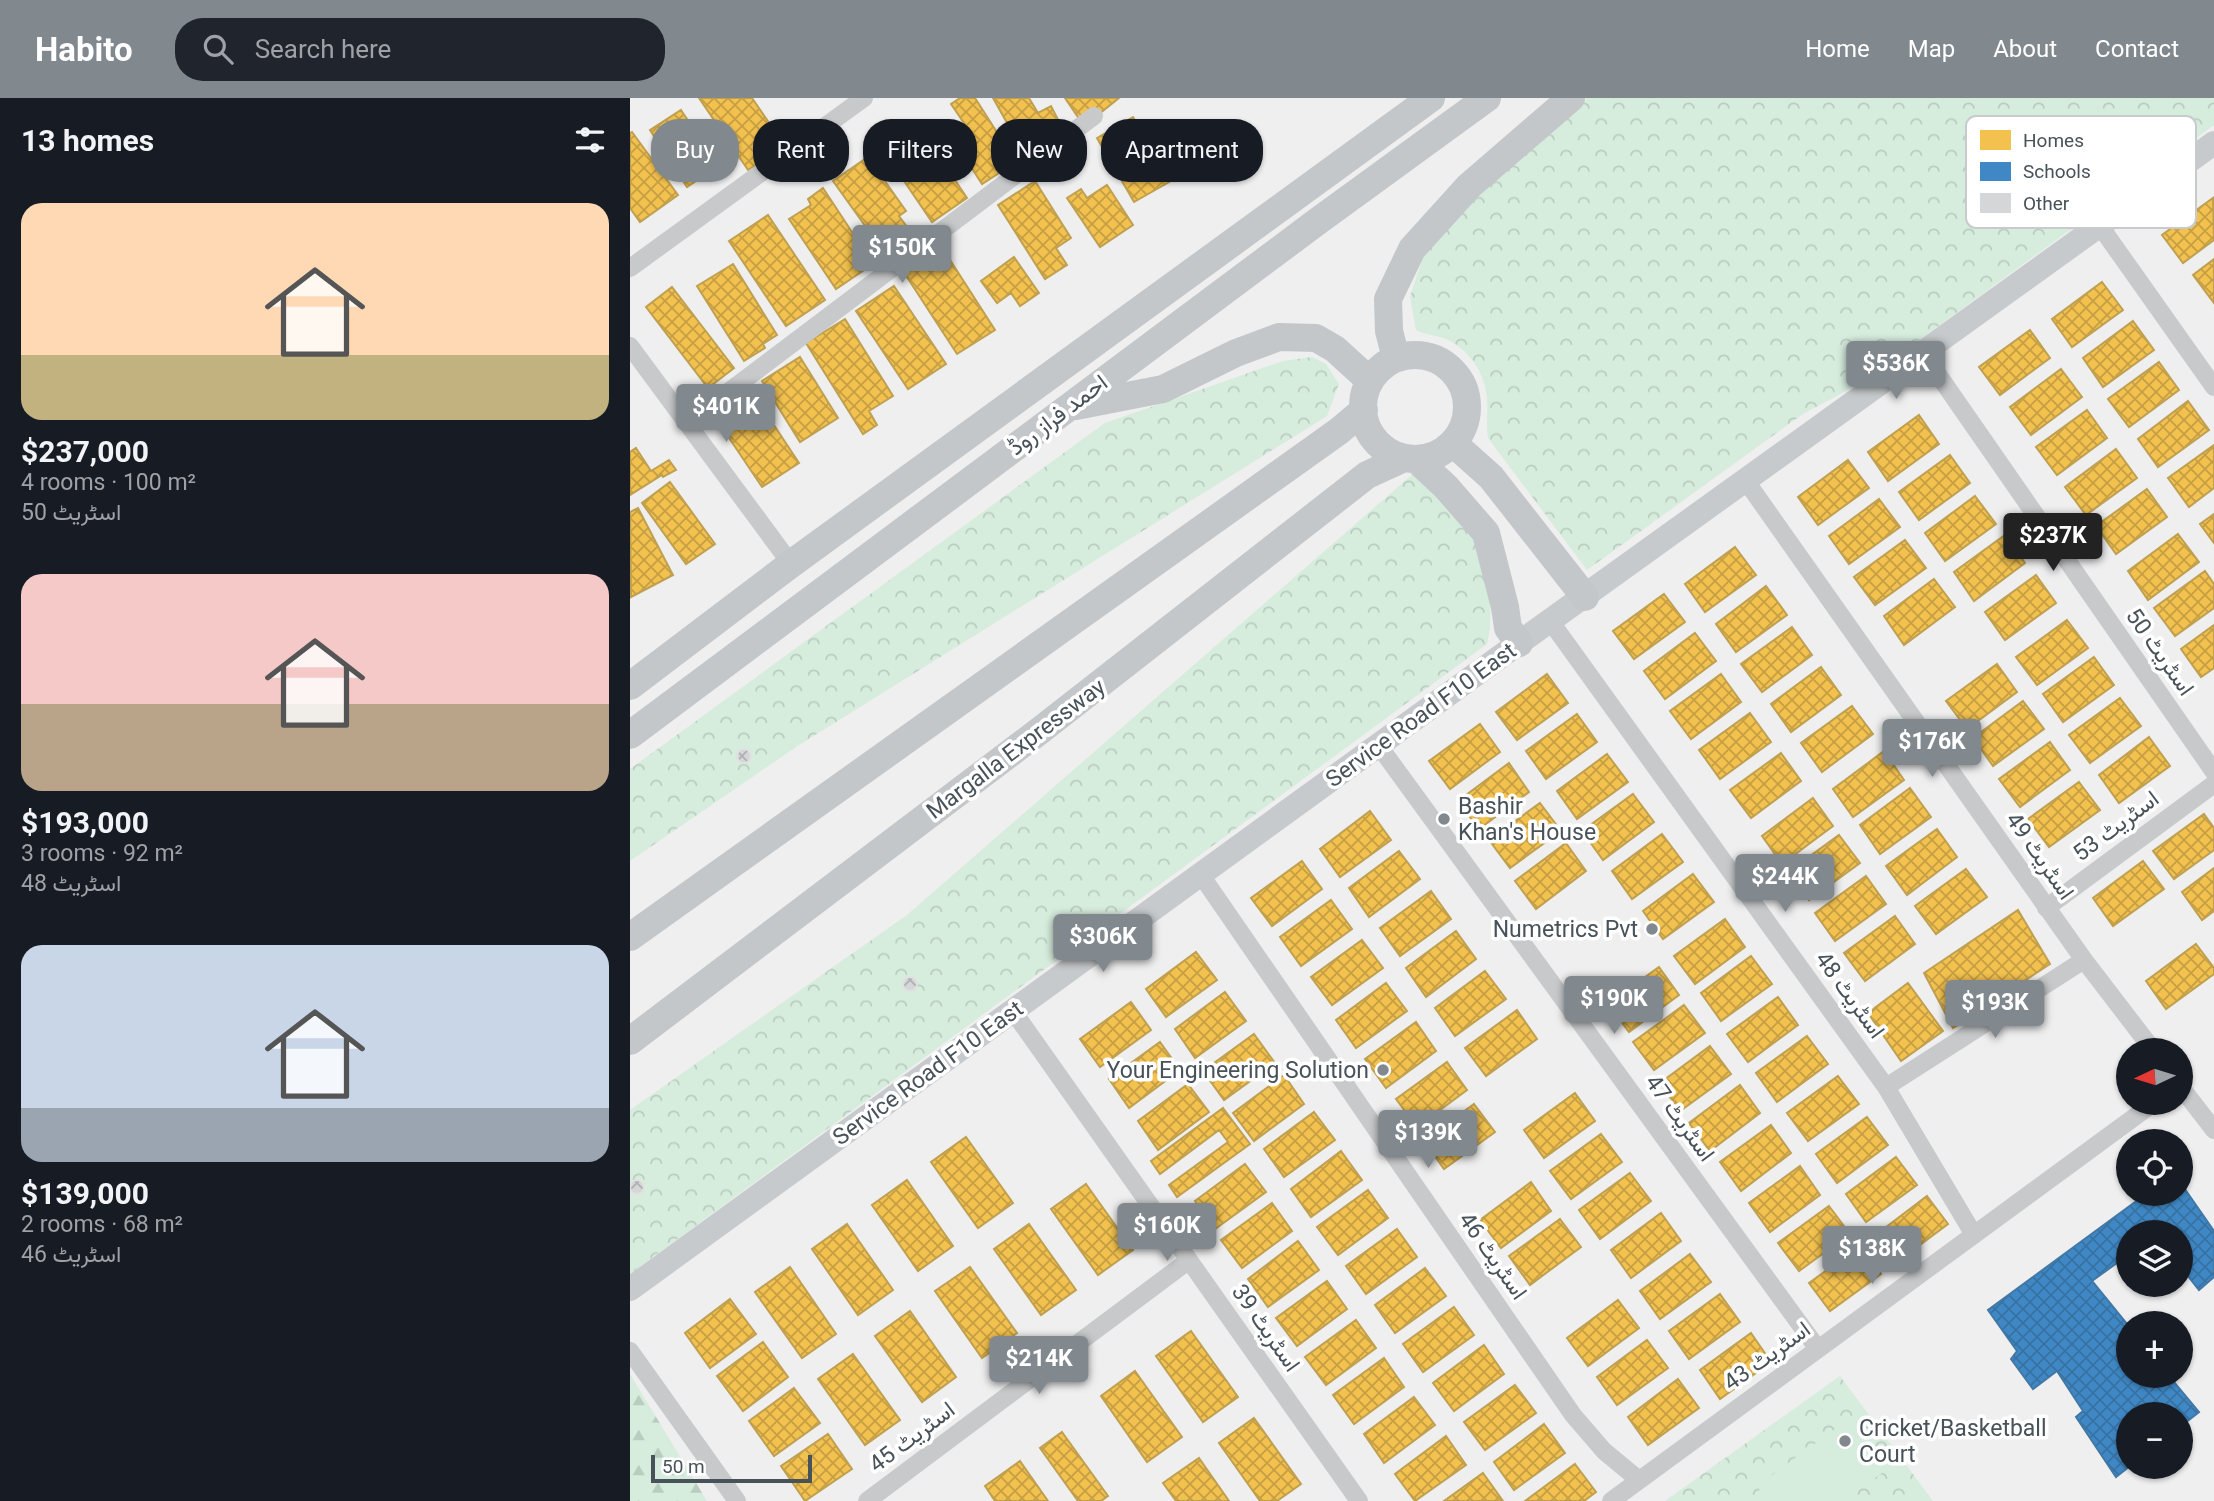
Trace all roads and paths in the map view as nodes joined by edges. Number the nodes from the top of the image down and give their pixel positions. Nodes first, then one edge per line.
1 (864, 98) edge
2 (1431, 98) edge
3 (1487, 98) edge
4 (1572, 98) edge
5 (1094, 116) dead end
6 (2214, 143) edge
7 (2196, 156) edge
8 (1297, 195) junction
9 (1318, 221) junction
10 (2097, 228) edge
11 (2101, 228) edge
12 (630, 268) edge
13 (630, 346) edge
14 (1923, 353) junction
15 (1396, 358) junction
16 (1370, 381) junction
17 (2214, 387) edge
18 (1069, 407) junction
19 (1364, 410) junction
20 (687, 423) junction
21 (1454, 444) junction
22 (1409, 459) junction
23 (1746, 481) junction
24 (790, 564) junction
25 (1585, 597) junction
26 (1550, 622) junction
27 (1519, 643) junction
28 (630, 686) edge
29 (630, 735) edge
30 (1379, 746) junction
31 (2214, 772) edge
32 (2214, 784) edge
33 (1201, 875) junction
34 (2046, 908) junction
35 (630, 937) edge
36 (2084, 960) junction
37 (1013, 1011) junction
38 (2144, 1038) edge
39 (630, 1041) edge
40 (1886, 1087) junction
41 (2193, 1103) edge
42 (2137, 1115) edge
43 (2214, 1130) edge
44 (1974, 1235) junction
45 (1188, 1261) junction
46 (630, 1289) edge
47 (1818, 1349) junction
48 (630, 1351) edge
49 (1639, 1480) junction
50 (1351, 1498) edge
51 (737, 1501) edge
52 (867, 1501) edge
53 (1611, 1501) edge

1 - 12 street
2 - 8 main road, احمد فراز روڈ
3 - 9 main road, احمد فراز روڈ
4 - 15 main road
5 - 20 street
6 - 7 street, Service Road F10 East
8 - 9 main road
8 - 24 main road, احمد فراز روڈ
9 - 18 main road, احمد فراز روڈ
10 - 14 street, Service Road F10 East
11 - 17 street
13 - 20 street
14 - 23 street, Service Road F10 East
14 - 31 street, اسٹریٹ 50
15 - 16 main road
15 - 21 main road
16 - 18 main road
16 - 19 main road
18 - 29 main road, احمد فراز روڈ
19 - 22 main road
19 - 35 main road
20 - 24 street
21 - 22 main road
21 - 25 main road
22 - 27 main road
22 - 39 main road, Margalla Expressway
23 - 25 street, Service Road F10 East
23 - 34 street, اسٹریٹ 49
24 - 28 main road, احمد فراز روڈ
25 - 26 street, Service Road F10 East
26 - 27 street, Service Road F10 East
26 - 40 street, اسٹریٹ 48
27 - 30 street, Service Road F10 East
30 - 33 street, Service Road F10 East
30 - 47 street, اسٹریٹ 47
32 - 34 street, اسٹریٹ 53
33 - 37 street, Service Road F10 East
33 - 49 street, اسٹریٹ 46
34 - 36 street, اسٹریٹ 49
36 - 38 street, اسٹریٹ 49
36 - 40 street
37 - 45 street, اسٹریٹ 39
37 - 46 street, Service Road F10 East
40 - 44 street, اسٹریٹ 48
41 - 43 street
42 - 44 street, اسٹریٹ 43
44 - 47 street, اسٹریٹ 43
45 - 50 street, اسٹریٹ 39
45 - 52 street, اسٹریٹ 45
47 - 49 street, اسٹریٹ 43
48 - 51 street
49 - 53 street, اسٹریٹ 43

